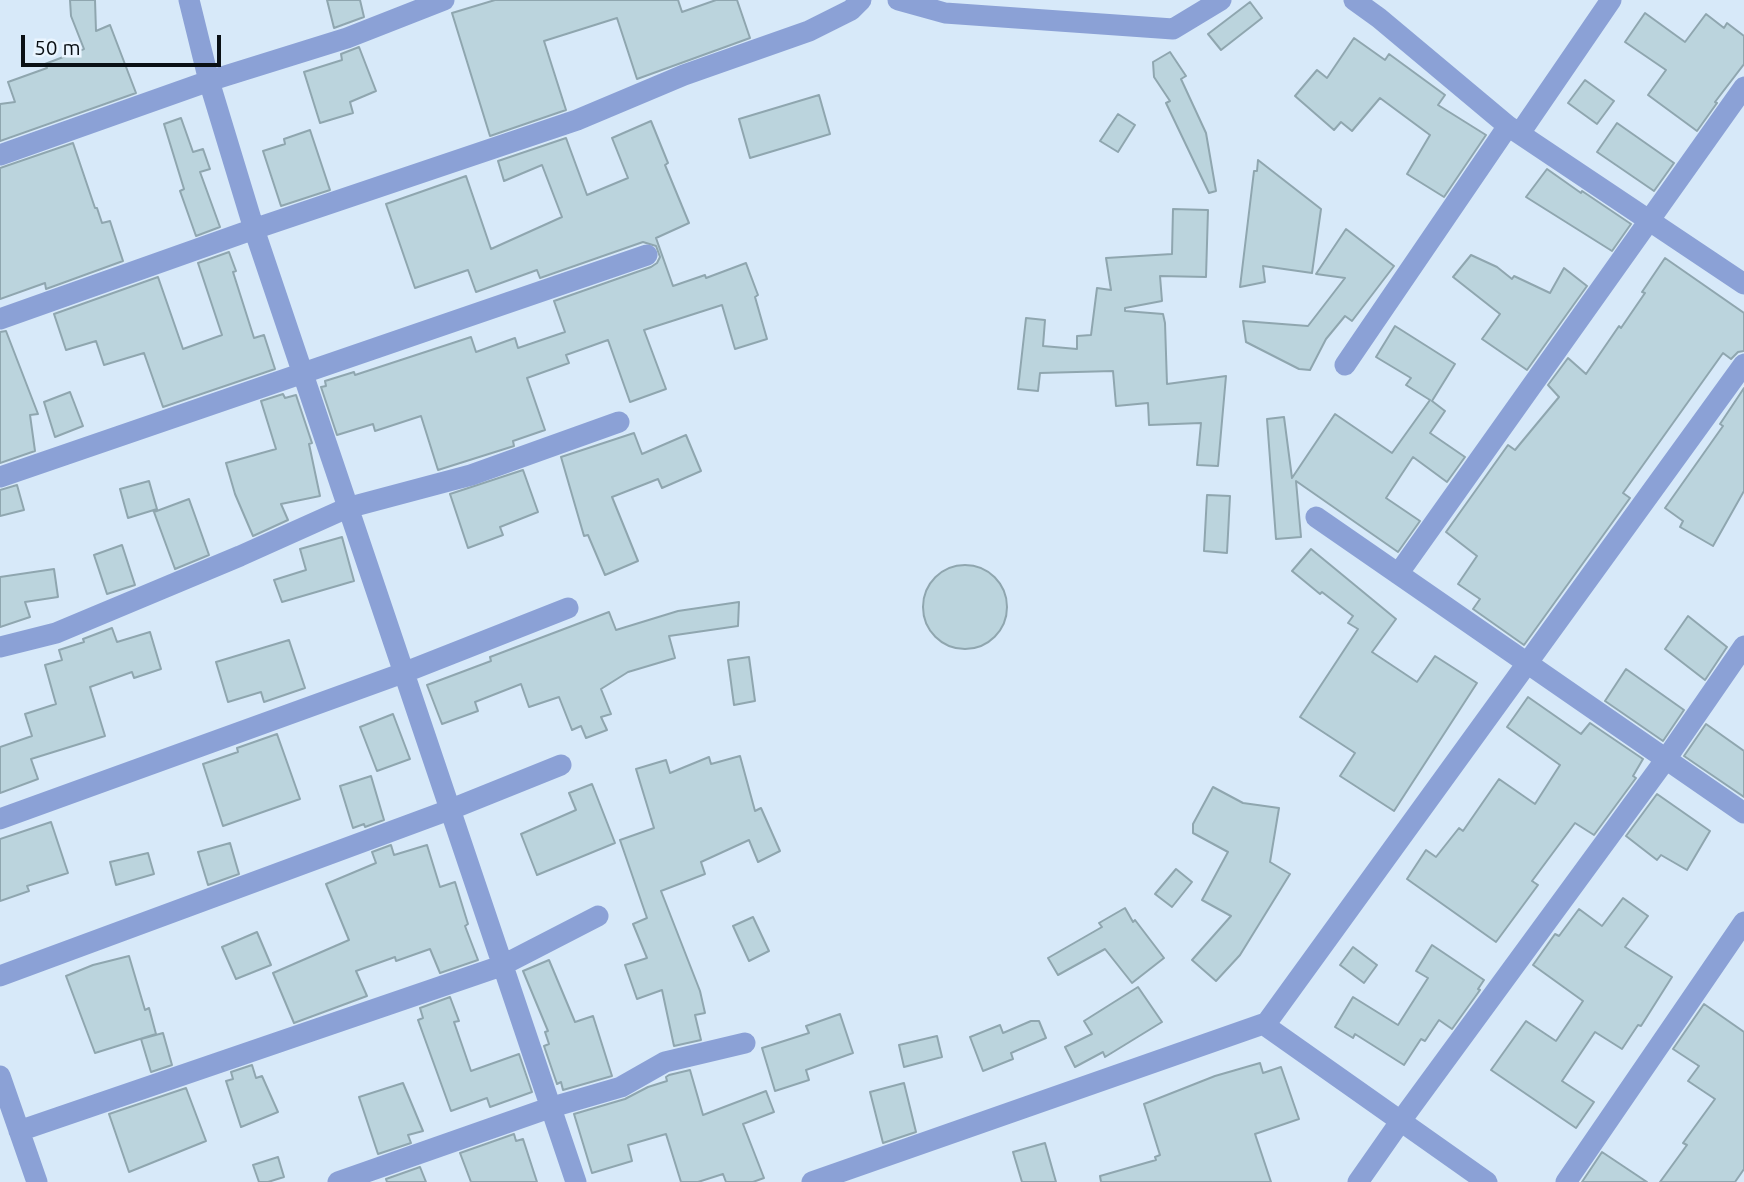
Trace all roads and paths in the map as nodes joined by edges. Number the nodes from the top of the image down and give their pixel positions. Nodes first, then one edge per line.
1 (188, 0) edge
2 (444, 0) edge
3 (861, 0) edge
4 (898, 0) edge
5 (1221, 0) edge
6 (1354, 0) edge
7 (1611, 0) edge
8 (1380, 9) edge
9 (209, 81) junction
10 (1744, 87) edge
11 (1514, 130) junction
12 (0, 155) edge
13 (1650, 219) junction
14 (254, 229) junction
15 (647, 256) dead end
16 (1744, 284) edge
17 (0, 319) edge
18 (1744, 364) edge
19 (1345, 365) dead end
20 (303, 375) junction
21 (619, 422) dead end
22 (0, 477) edge
23 (347, 508) junction
24 (1315, 517) dead end
25 (1398, 574) junction
26 (568, 608) dead end
27 (1744, 646) edge
28 (0, 647) edge
29 (1528, 664) junction
30 (403, 673) junction
31 (1666, 759) junction
32 (561, 765) dead end
33 (449, 810) junction
34 (1744, 813) edge
35 (0, 819) edge
36 (598, 916) dead end
37 (1744, 922) edge
38 (501, 966) junction
39 (0, 976) edge
40 (1265, 1025) junction
41 (746, 1043) dead end
42 (0, 1076) edge
43 (550, 1108) junction
44 (1400, 1122) junction
45 (19, 1131) junction
46 (37, 1182) edge
47 (338, 1182) edge
48 (576, 1182) edge
49 (812, 1182) edge
50 (1358, 1182) edge
51 (1487, 1182) edge
52 (1566, 1182) edge

1 - 9 street
2 - 9 street
3 - 14 street
4 - 5 street
6 - 8 street
7 - 11 street
8 - 11 street
9 - 12 street
9 - 14 street
10 - 13 street
11 - 13 street
11 - 19 street
13 - 16 street
13 - 25 street
14 - 17 street
14 - 20 street
15 - 20 street
18 - 29 street
20 - 22 street
20 - 23 street
21 - 23 street
23 - 28 street
23 - 30 street
24 - 25 street
25 - 29 street
26 - 30 street
27 - 31 street
29 - 31 street
29 - 40 street
30 - 33 street
30 - 35 street
31 - 34 street
31 - 44 street
32 - 33 street
33 - 38 street
33 - 39 street
36 - 38 street
37 - 52 street
38 - 43 street
38 - 45 street
40 - 44 street
40 - 49 street
41 - 43 street
42 - 45 street
43 - 47 street
43 - 48 street
44 - 50 street
44 - 51 street
45 - 46 street

